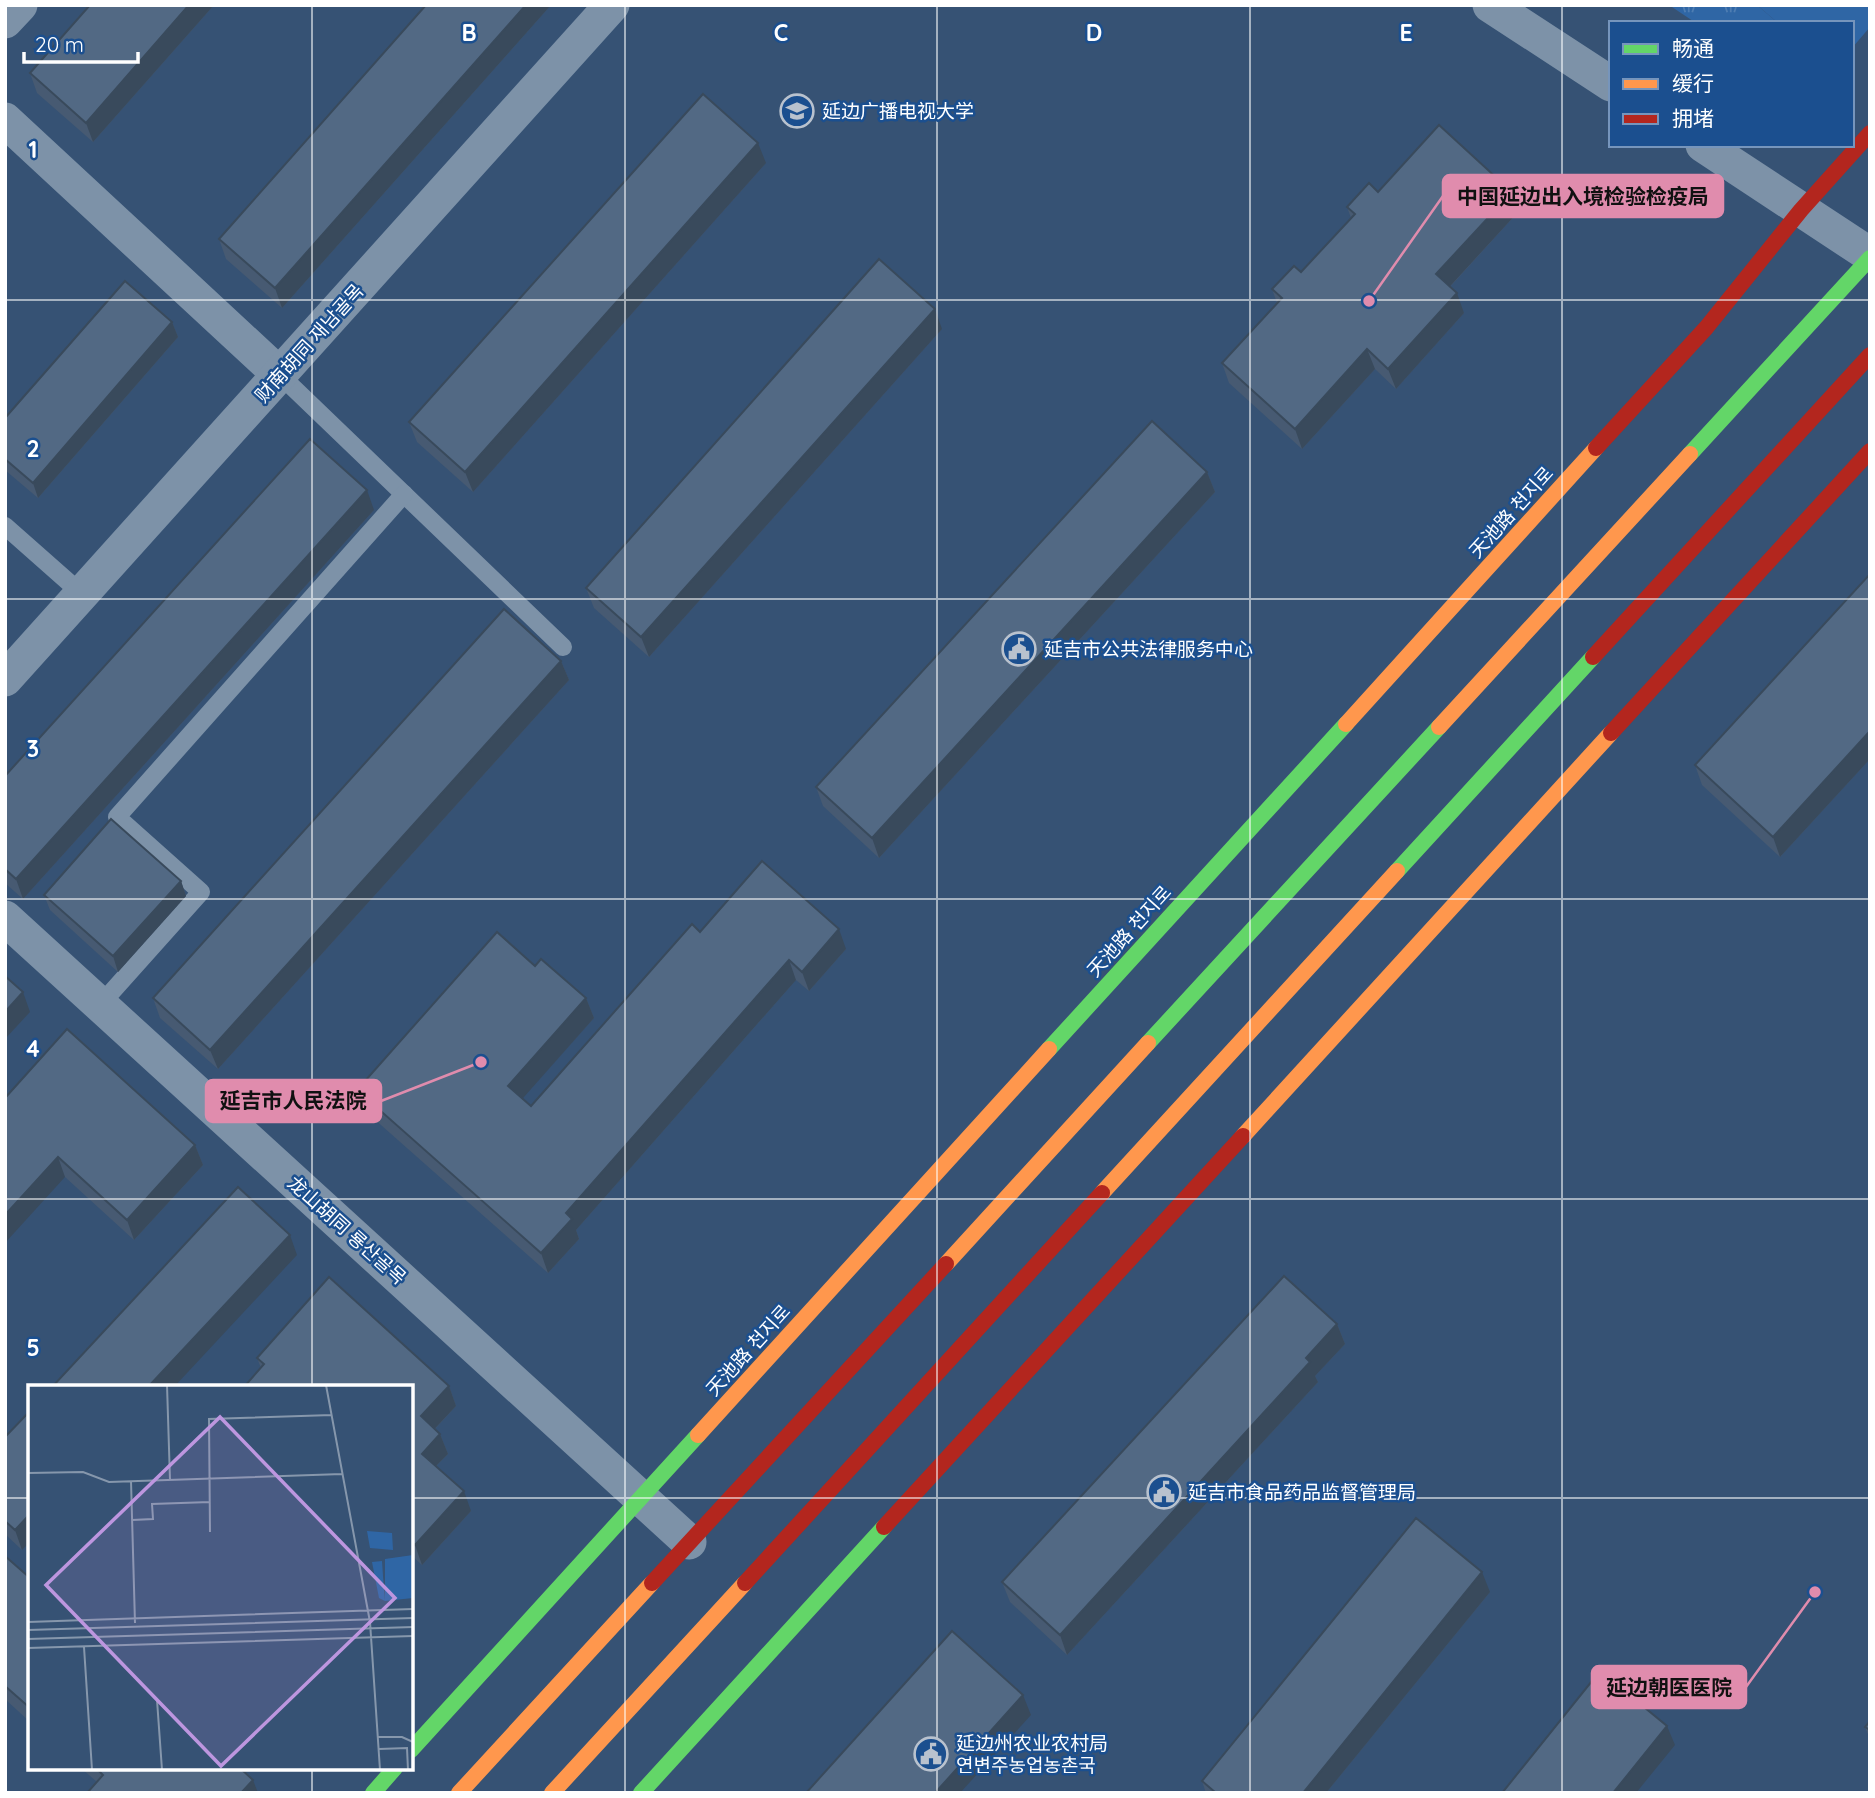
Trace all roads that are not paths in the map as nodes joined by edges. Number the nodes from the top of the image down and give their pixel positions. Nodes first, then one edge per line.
1 (20, 5) edge
2 (612, 5) edge
3 (1490, 5) edge
4 (5, 21) edge
5 (1609, 84) edge
6 (5, 120) edge
7 (1870, 133) edge
8 (1706, 147) edge
9 (1801, 210) junction
10 (1870, 257) edge
11 (1870, 355) edge
12 (280, 375) junction
13 (1870, 451) edge
14 (404, 494) junction
15 (5, 526) edge
16 (82, 594) junction
17 (563, 647) dead end
18 (5, 679) edge
19 (5, 918) edge
20 (100, 1005) junction
21 (641, 1498) junction
22 (689, 1542) junction
23 (413, 1748) edge
24 (393, 1770) edge
25 (373, 1793) edge
26 (459, 1793) edge
27 (552, 1793) edge
28 (641, 1793) edge

1 - 4 street
2 - 12 street, 财南胡同 재남골목
3 - 5 street
6 - 12 street
7 - 9 street, 天池路 천지로
8 - 9 street
9 - 10 street
9 - 21 street, 天池路 천지로
10 - 22 street
11 - 27 street
12 - 14 lane
12 - 16 street, 财南胡同 재남골목
13 - 28 street
14 - 17 lane
14 - 20 lane
15 - 16 lane
16 - 18 street, 财南胡同 재남골목
19 - 20 street, 龙山胡同 룡산골목
20 - 21 street, 龙山胡同 룡산골목
21 - 22 street, 龙山胡同 룡산골목
21 - 23 street, 天池路 천지로
22 - 26 street
24 - 25 street

